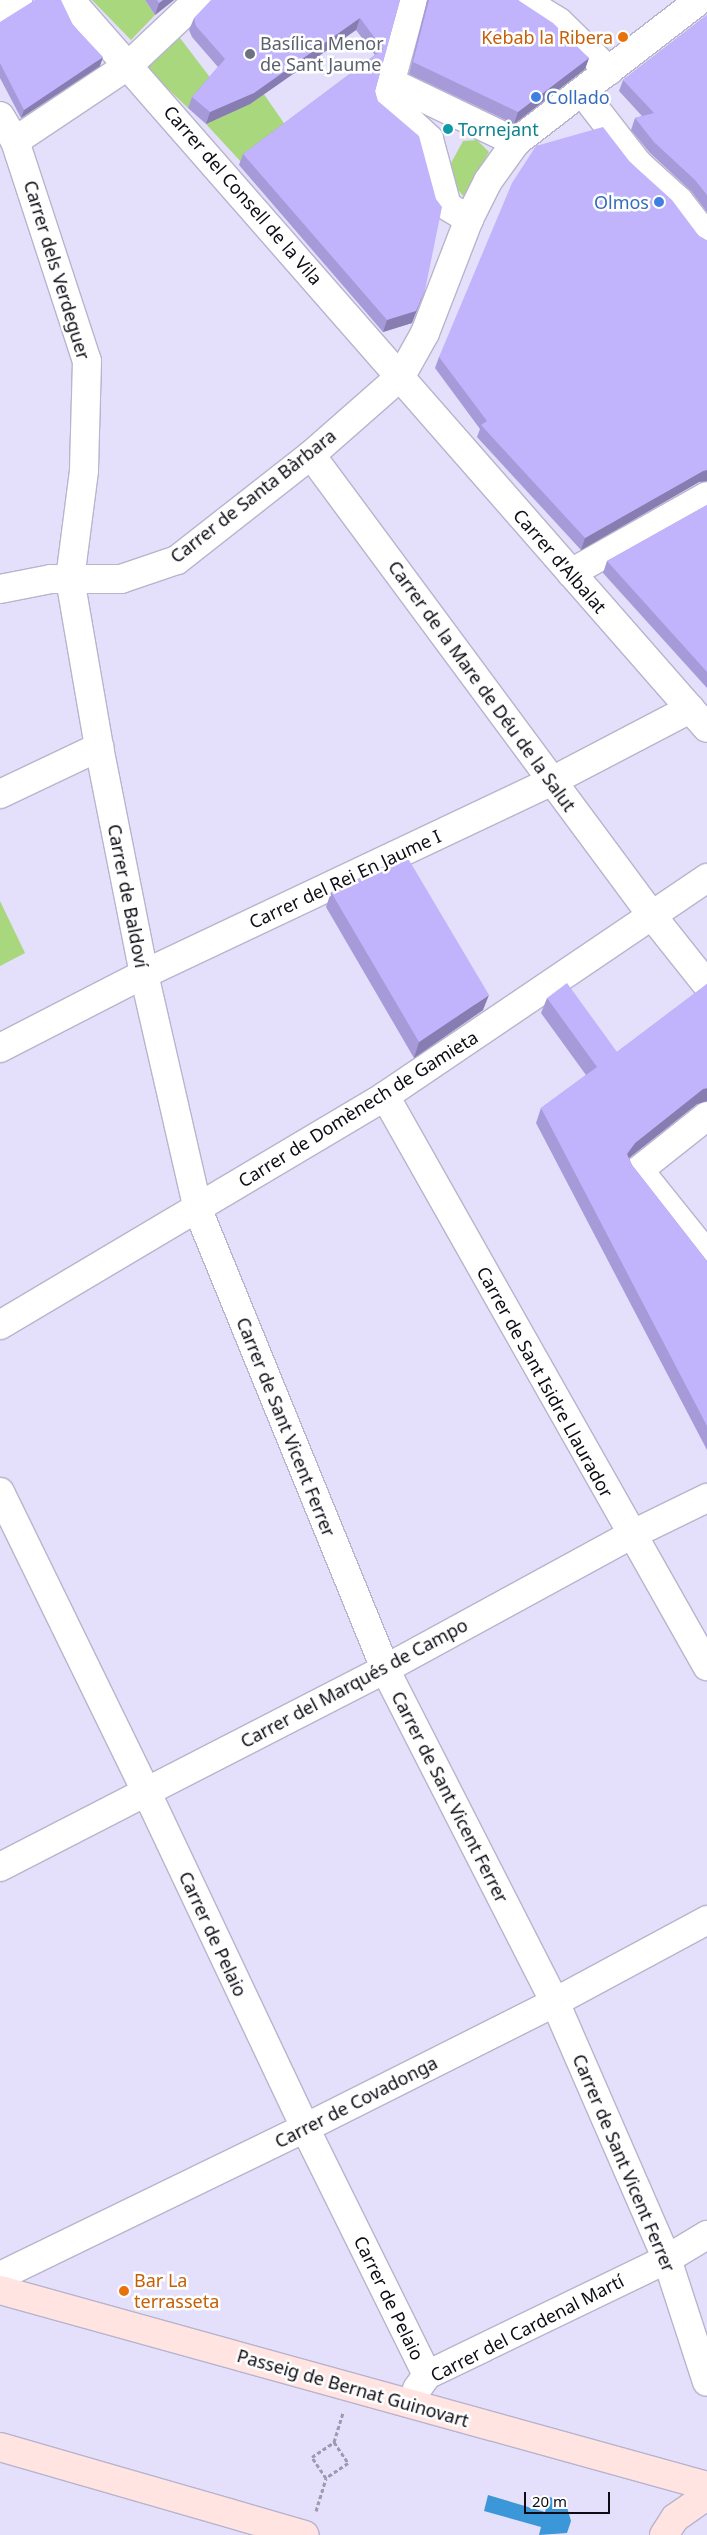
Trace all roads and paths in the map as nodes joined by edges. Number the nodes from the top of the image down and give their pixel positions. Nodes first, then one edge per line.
1 (18, 0) edge
2 (70, 0) edge
3 (198, 0) edge
4 (413, 0) edge
5 (524, 0) edge
6 (700, 0) edge
7 (0, 12) edge
8 (129, 65) junction
9 (608, 71) junction
10 (390, 82) junction
11 (583, 93) junction
12 (0, 116) edge
13 (16, 141) junction
14 (516, 142) junction
15 (469, 219) junction
16 (707, 237) edge
17 (407, 385) junction
18 (311, 455) junction
19 (707, 496) edge
20 (571, 573) junction
21 (70, 579) junction
22 (0, 589) edge
23 (698, 719) edge
24 (99, 747) junction
25 (552, 781) junction
26 (0, 794) edge
27 (707, 878) edge
28 (652, 917) junction
29 (144, 974) junction
30 (707, 985) edge
31 (0, 1048) edge
32 (385, 1096) junction
33 (707, 1116) edge
34 (198, 1210) junction
35 (707, 1255) edge
36 (0, 1325) edge
37 (0, 1492) edge
38 (707, 1498) edge
39 (631, 1535) junction
40 (707, 1666) edge
41 (385, 1669) junction
42 (146, 1791) junction
43 (0, 1867) edge
44 (707, 1920) edge
45 (554, 2002) junction
46 (305, 2128) junction
47 (707, 2235) edge
48 (667, 2259) junction
49 (0, 2276) edge
50 (0, 2290) edge
51 (427, 2375) junction
52 (707, 2382) edge
53 (408, 2403) junction
54 (346, 2405) dead end
55 (334, 2442) junction
56 (0, 2447) edge
57 (326, 2478) junction
58 (707, 2486) edge
59 (707, 2496) edge
60 (309, 2527) edge
61 (664, 2535) edge

1 - 7 street
2 - 8 street, Carrer del Consell de la Vila
3 - 8 street
4 - 10 street
5 - 9 street
6 - 9 street, Carrer de Santa Bàrbara
8 - 13 street
8 - 17 street, Carrer del Consell de la Vila
9 - 11 street, Carrer de Santa Bàrbara
10 - 14 street
10 - 15 street
11 - 14 street, Carrer de Santa Bàrbara
11 - 16 street
12 - 13 street, Carrer dels Verdeguer
13 - 21 street, Carrer dels Verdeguer
14 - 15 street, Carrer de Santa Bàrbara
15 - 17 street, Carrer de Santa Bàrbara
17 - 18 street, Carrer de Santa Bàrbara
17 - 20 street, Carrer d'Albalat
18 - 21 street, Carrer de Santa Bàrbara
18 - 25 street, Carrer de la Mare de Déu de la Salut
19 - 20 street
20 - 23 street, Carrer d'Albalat
21 - 22 street, Carrer de Santa Bàrbara
21 - 24 street, Carrer de Baldoví
23 - 25 street, Carrer del Rei En Jaume I
24 - 26 street
24 - 29 street, Carrer de Baldoví
25 - 28 street, Carrer de la Mare de Déu de la Salut
25 - 29 street, Carrer del Rei En Jaume I
27 - 28 street, Carrer de Domènech de Gamieta
28 - 30 street, Carrer de la Mare de Déu de la Salut
28 - 32 street, Carrer de Domènech de Gamieta
29 - 31 street, Carrer del Rei En Jaume I
29 - 34 street, Carrer de Baldoví
32 - 34 street, Carrer de Domènech de Gamieta
32 - 39 street, Carrer de Sant Isidre Llaurador
33 - 35 street
34 - 36 street, Carrer de Domènech de Gamieta
34 - 41 street, Carrer de Sant Vicent Ferrer
37 - 42 street, Carrer de Pelaio
38 - 39 street, Carrer del Marqués de Campo
39 - 40 street, Carrer de Sant Isidre Llaurador
39 - 41 street, Carrer del Marqués de Campo
41 - 42 street, Carrer del Marqués de Campo
41 - 45 street, Carrer de Sant Vicent Ferrer
42 - 43 street, Carrer del Marqués de Campo
42 - 46 street, Carrer de Pelaio
44 - 45 street, Carrer de Covadonga
45 - 46 street, Carrer de Covadonga
45 - 48 street, Carrer de Sant Vicent Ferrer
46 - 49 street, Carrer de Covadonga
46 - 51 street, Carrer de Pelaio
47 - 48 street, Carrer del Cardenal Martí
48 - 51 street, Carrer del Cardenal Martí
48 - 52 street, Carrer de Sant Vicent Ferrer
50 - 53 street, Passeig de Bernat Guinovart
51 - 53 street, Carrer del Cardenal Martí
53 - 58 street, Passeig de Bernat Guinovart
54 - 55 path
55 - 57 path
55 - 57 path
56 - 60 street
57 - 60 path
59 - 61 street

